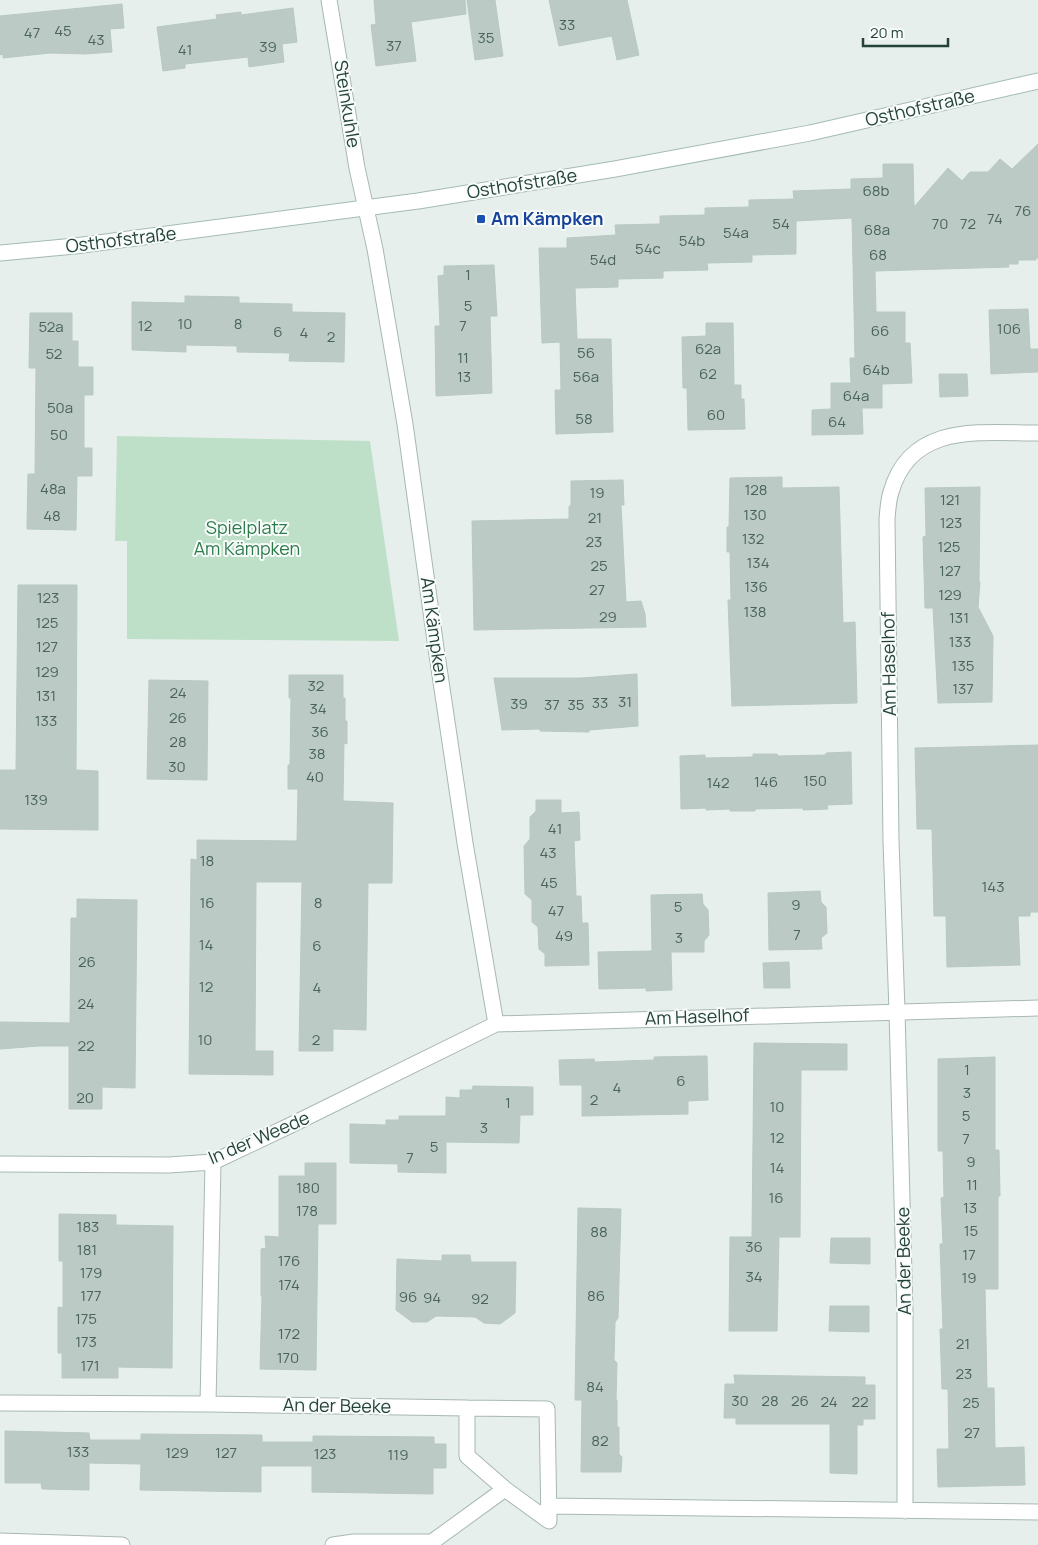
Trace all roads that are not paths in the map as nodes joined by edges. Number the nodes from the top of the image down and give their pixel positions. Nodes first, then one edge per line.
1 (329, 0) edge
2 (1038, 81) edge
3 (366, 208) junction
4 (0, 253) edge
5 (1038, 432) edge
6 (1038, 1008) edge
7 (897, 1011) junction
8 (496, 1024) junction
9 (213, 1162) junction
10 (0, 1164) edge
11 (0, 1404) edge
12 (208, 1404) junction
13 (466, 1408) junction
14 (505, 1488) junction
15 (548, 1506) junction
16 (905, 1511) junction
17 (1038, 1512) edge
18 (0, 1541) edge
19 (122, 1545) edge
20 (333, 1545) edge

1 - 3 street, Steinkuhle
2 - 3 street, Osthofstraße
3 - 4 street, Osthofstraße
3 - 8 street, Am Kämpken
5 - 7 street, Am Haselhof
6 - 7 street, Am Haselhof
7 - 8 street, Am Haselhof
7 - 16 street, An der Beeke
8 - 9 street, In der Weede
9 - 10 street, In der Weede
9 - 12 street
11 - 12 street, An der Beeke
12 - 13 street, An der Beeke
13 - 14 street
13 - 15 street, An der Beeke
14 - 15 street
14 - 20 street
15 - 16 street
16 - 17 street
18 - 19 street

